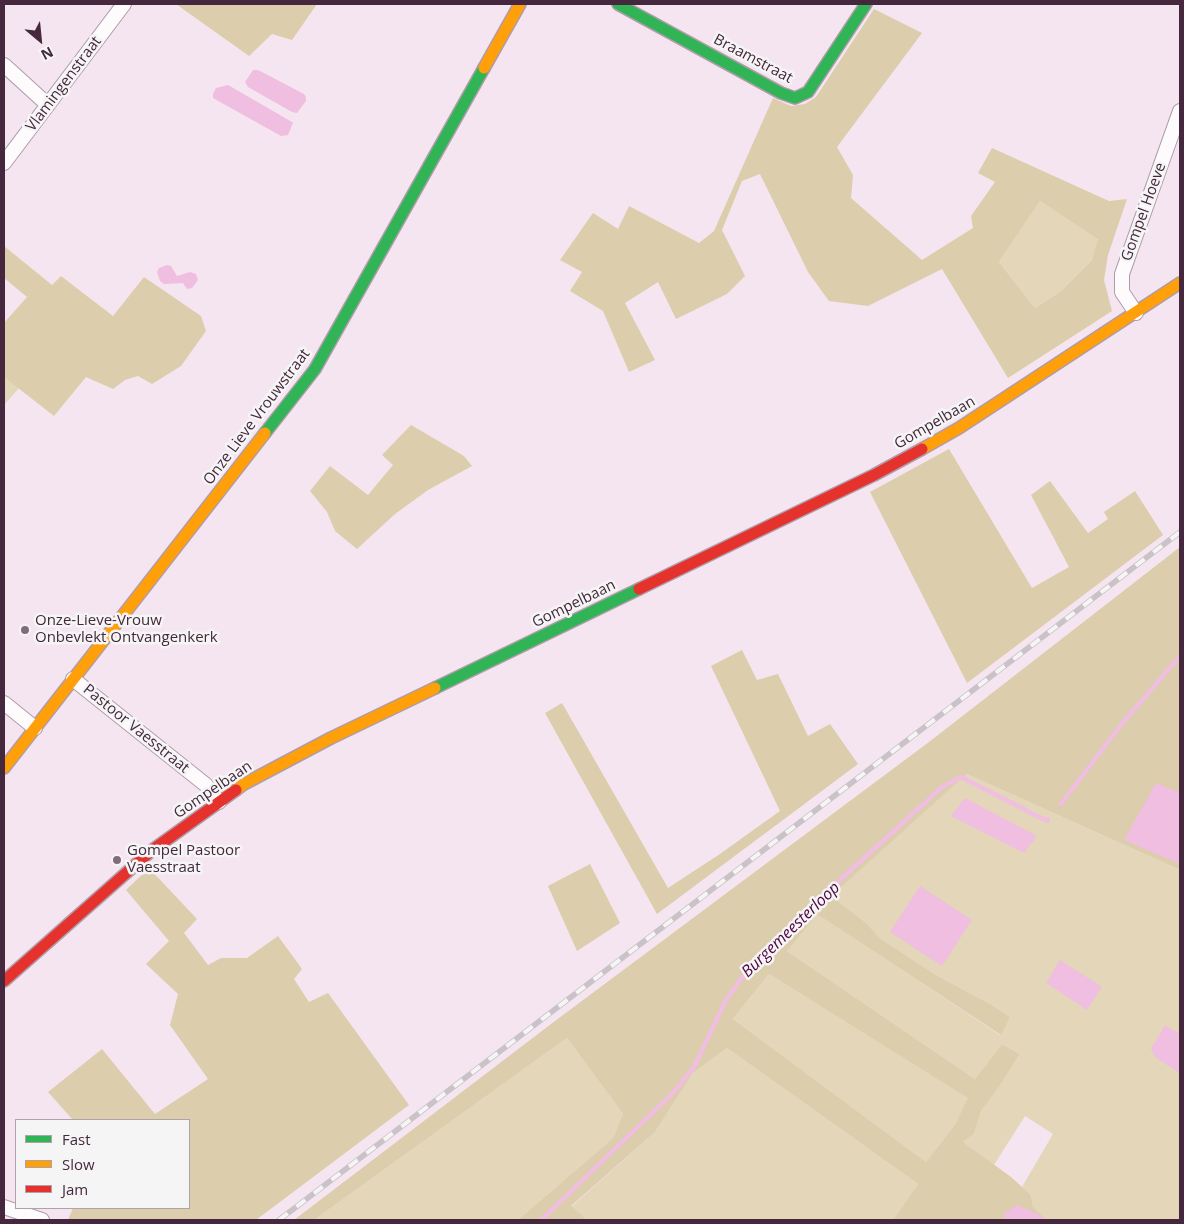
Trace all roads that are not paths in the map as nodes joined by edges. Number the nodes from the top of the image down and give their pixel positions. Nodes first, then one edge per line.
1 (124, 4) edge
2 (520, 4) edge
3 (618, 4) edge
4 (866, 4) edge
5 (4, 65) edge
6 (48, 105) junction
7 (1180, 111) edge
8 (4, 164) edge
9 (1180, 283) edge
10 (1136, 313) junction
11 (73, 679) junction
12 (4, 703) edge
13 (35, 728) junction
14 (4, 768) edge
15 (218, 802) junction
16 (4, 981) edge
17 (4, 1207) edge
18 (42, 1220) edge

1 - 6 street, Vlamingenstraat
2 - 11 street, Onze Lieve Vrouwstraat
3 - 4 street, Braamstraat
5 - 6 street
6 - 8 street, Vlamingenstraat
7 - 10 street, Gompel Hoeve
9 - 10 street, Gompelbaan
10 - 15 street, Gompelbaan
11 - 13 street, Onze Lieve Vrouwstraat
11 - 15 street, Pastoor Vaesstraat
12 - 13 street
13 - 14 street, Onze Lieve Vrouwstraat
15 - 16 street, Gompelbaan
17 - 18 street

